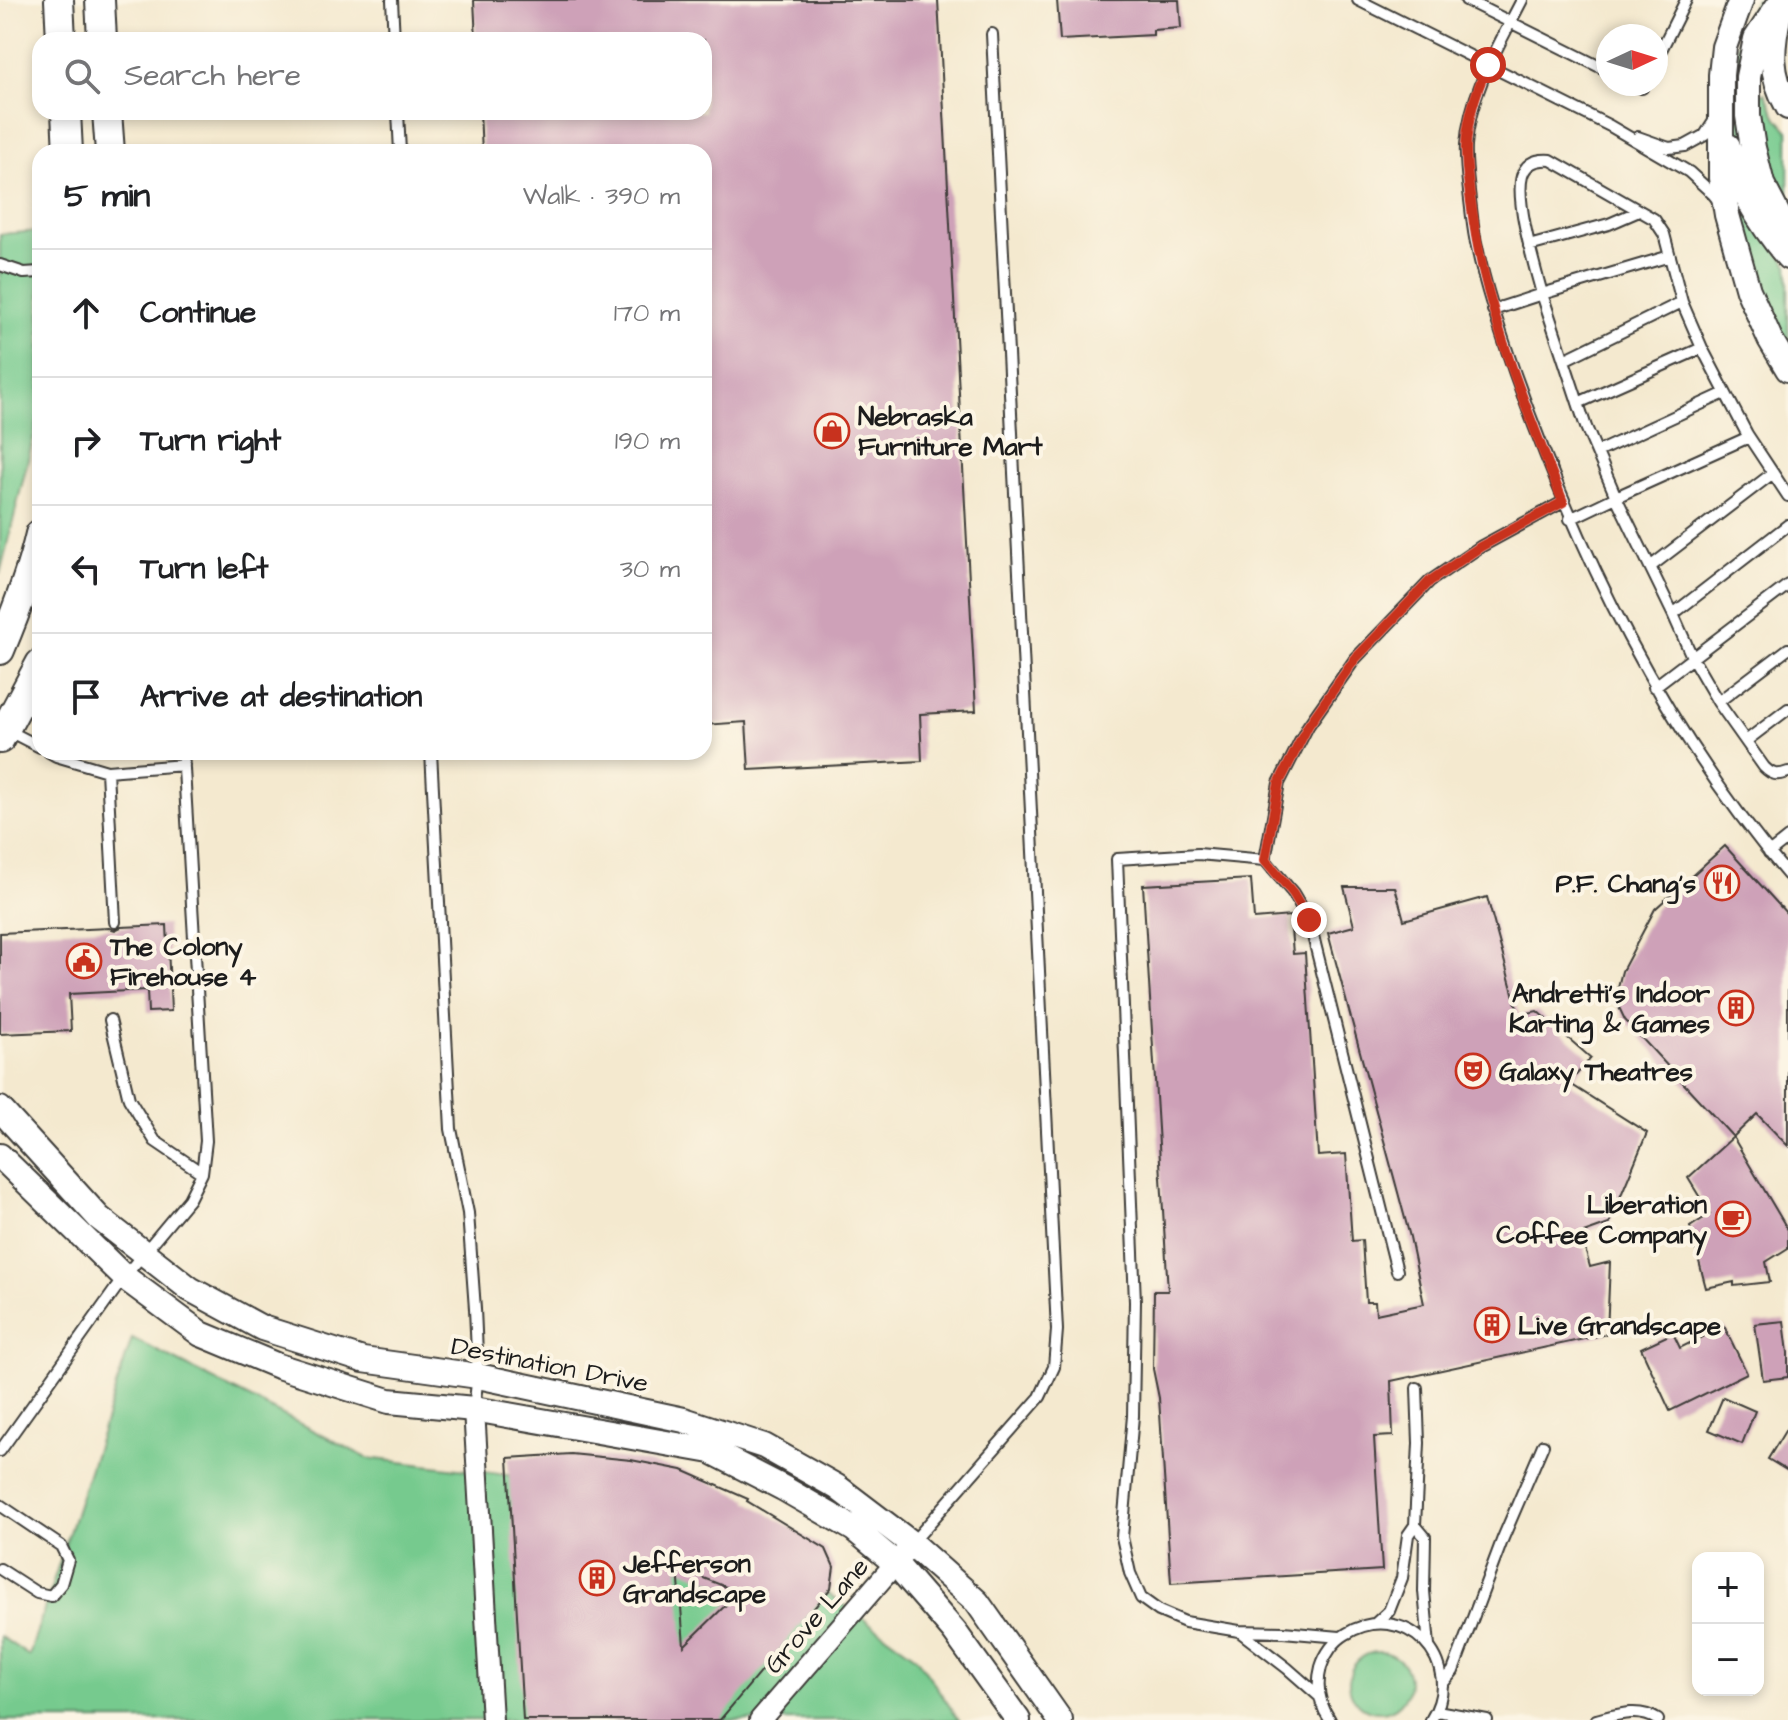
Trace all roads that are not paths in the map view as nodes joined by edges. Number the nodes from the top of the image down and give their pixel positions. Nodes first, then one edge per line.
1 (59, 0) edge
2 (100, 0) edge
3 (392, 0) edge
4 (1358, 0) edge
5 (1466, 0) edge
6 (1522, 0) edge
7 (1686, 0) edge
8 (1741, 0) edge
9 (1782, 0) edge
10 (1510, 22) junction
11 (61, 32) edge
12 (102, 32) edge
13 (394, 32) edge
14 (992, 34) dead end
15 (1668, 36) edge
16 (1488, 65) junction
17 (1596, 65) edge
18 (1788, 107) edge
19 (1720, 113) junction
20 (66, 120) edge
21 (108, 120) edge
22 (398, 120) edge
23 (1610, 126) junction
24 (68, 144) edge
25 (109, 144) edge
26 (400, 144) edge
27 (1639, 211) junction
28 (1727, 215) junction
29 (1788, 234) edge
30 (1529, 246) junction
31 (1670, 256) junction
32 (1788, 257) edge
33 (0, 265) edge
34 (32, 272) edge
35 (1542, 294) junction
36 (1682, 302) junction
37 (1493, 310) junction
38 (1702, 348) junction
39 (1564, 360) junction
40 (1788, 369) edge
41 (1725, 393) junction
42 (1578, 403) junction
43 (1749, 437) junction
44 (1597, 452) junction
45 (1773, 473) junction
46 (1788, 496) edge
47 (1616, 497) junction
48 (1563, 502) junction
49 (1570, 519) junction
50 (1788, 525) edge
51 (32, 564) edge
52 (1650, 567) junction
53 (1788, 585) edge
54 (1673, 614) junction
55 (1788, 649) edge
56 (0, 650) edge
57 (1693, 659) junction
58 (32, 679) edge
59 (1654, 687) junction
60 (1718, 702) junction
61 (1788, 709) edge
62 (3, 734) edge
63 (1746, 741) junction
64 (32, 744) edge
65 (70, 760) edge
66 (184, 760) edge
67 (431, 760) edge
68 (184, 765) junction
69 (107, 771) junction
70 (1788, 772) edge
71 (1788, 838) edge
72 (1769, 853) junction
73 (1265, 860) junction
74 (1788, 875) edge
75 (115, 922) dead end
76 (110, 1020) dead end
77 (0, 1109) edge
78 (0, 1156) edge
79 (202, 1173) junction
80 (144, 1253) junction
81 (1397, 1271) dead end
82 (124, 1277) junction
83 (478, 1376) junction
84 (1417, 1388) dead end
85 (474, 1409) junction
86 (1543, 1445) dead end
87 (0, 1451) edge
88 (0, 1505) edge
89 (1415, 1525) junction
90 (912, 1544) junction
91 (895, 1563) junction
92 (0, 1569) edge
93 (1376, 1623) junction
94 (1239, 1631) junction
95 (1340, 1637) junction
96 (1429, 1646) junction
97 (1443, 1683) junction
98 (1319, 1696) junction
99 (1434, 1715) edge
100 (1325, 1718) edge
101 (492, 1720) edge
102 (760, 1720) edge
103 (1018, 1720) edge
104 (1060, 1720) edge
105 (1487, 1720) edge
106 (1596, 1720) edge
107 (1658, 1720) edge

1 - 11 main road
2 - 12 main road
3 - 13 lane
4 - 16 lane
5 - 10 lane
6 - 10 lane
7 - 15 lane
8 - 19 street
9 - 18 street
9 - 29 street
10 - 16 lane
10 - 17 lane
14 - 90 lane
16 - 23 lane
16 - 37 lane
19 - 23 lane
19 - 28 street
19 - 32 street
20 - 24 main road
21 - 25 main road
22 - 26 lane
23 - 28 lane
27 - 30 lane
27 - 30 lane
27 - 31 lane
28 - 40 street
30 - 35 lane
31 - 35 lane
31 - 36 lane
33 - 34 lane
35 - 37 lane
35 - 39 lane
36 - 38 lane
36 - 39 lane
37 - 48 lane
38 - 41 lane
38 - 42 lane
39 - 42 lane
41 - 43 lane
41 - 44 lane
42 - 44 lane
43 - 45 lane
43 - 47 lane
44 - 47 lane
45 - 46 lane
45 - 52 lane
47 - 49 lane
47 - 52 lane
48 - 49 lane
48 - 73 lane
49 - 59 lane
50 - 54 lane
51 - 56 main road
52 - 54 lane
53 - 57 lane
54 - 57 lane
55 - 60 lane
57 - 59 lane
57 - 60 lane
58 - 62 main road
59 - 72 lane
60 - 63 lane
61 - 63 lane
62 - 64 lane
63 - 70 lane
65 - 69 lane
66 - 68 lane
67 - 83 lane
68 - 69 lane
68 - 79 lane
69 - 75 lane
71 - 72 lane
72 - 74 lane
73 - 81 lane
73 - 94 lane
76 - 79 lane
77 - 80 street, Destination Drive
78 - 82 street
79 - 80 lane
80 - 82 lane
80 - 83 street, Destination Drive
82 - 85 street
82 - 87 lane
83 - 85 lane
83 - 90 street, Destination Drive
84 - 89 lane
85 - 91 street
85 - 101 street
86 - 97 lane
88 - 92 lane
89 - 93 lane
89 - 96 lane
90 - 91 street, Grove Lane
90 - 104 street, Destination Drive
91 - 102 street, Grove Lane
91 - 103 street
93 - 95 lane
93 - 96 lane
94 - 95 lane
94 - 98 lane
95 - 98 lane
96 - 97 lane
97 - 99 lane
98 - 100 lane
99 - 105 lane
106 - 107 lane

